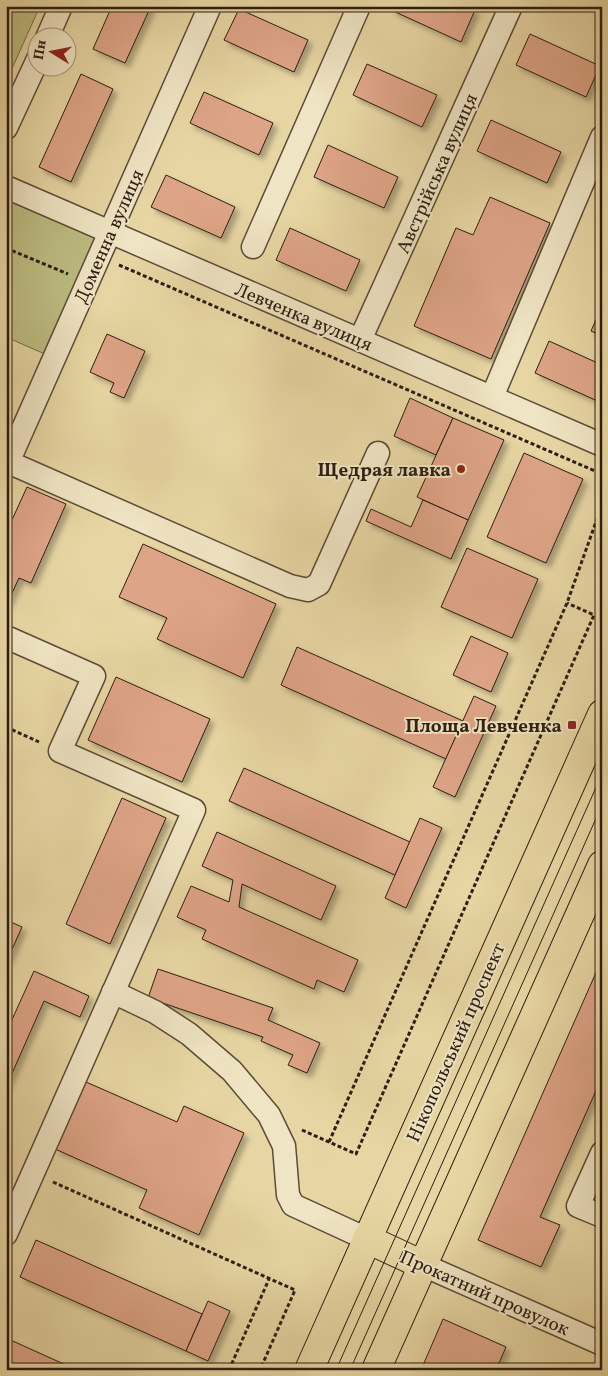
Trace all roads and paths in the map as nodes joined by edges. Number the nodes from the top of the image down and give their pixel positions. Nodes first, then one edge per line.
1 (61, 6) edge
2 (210, 6) edge
3 (359, 6) edge
4 (511, 6) edge
5 (51, 28) edge
6 (29, 78) edge
7 (6, 128) edge
8 (602, 137) edge
9 (6, 187) edge
10 (110, 232) junction
11 (253, 246) dead end
12 (6, 248) edge
13 (112, 262) dead end
14 (87, 283) junction
15 (360, 340) junction
16 (492, 397) junction
17 (602, 445) edge
18 (378, 453) dead end
19 (7, 465) edge
20 (602, 474) edge
21 (602, 505) edge
22 (567, 603) junction
23 (6, 637) edge
24 (602, 714) edge
25 (6, 727) edge
26 (60, 751) junction
27 (602, 865) edge
28 (595, 899) edge
29 (113, 992) junction
30 (268, 1115) junction
31 (329, 1142) junction
32 (602, 1153) edge
33 (33, 1174) junction
34 (602, 1216) edge
35 (6, 1234) edge
36 (367, 1240) junction
37 (423, 1265) junction
38 (269, 1279) junction
39 (602, 1344) edge
40 (229, 1370) edge
41 (260, 1370) edge
42 (309, 1370) edge
43 (376, 1370) edge

1 - 5 street
2 - 10 street, Доменна вулиця
3 - 11 street
4 - 15 street, Австрійська вулиця
6 - 7 street
8 - 16 street
9 - 10 street, Левченка вулиця
10 - 14 street, Доменна вулиця
10 - 15 street, Левченка вулиця
12 - 14 path
13 - 20 path
14 - 19 street, Доменна вулиця
15 - 16 street, Левченка вулиця
16 - 17 street, Левченка вулиця
18 - 19 street
21 - 22 path
22 - 31 path
22 - 31 path
23 - 26 street
24 - 36 main road, Нікопольський проспект
25 - 26 path
26 - 29 street
27 - 28 main road
28 - 37 main road
29 - 30 street
29 - 33 street
30 - 31 path
30 - 36 street
32 - 34 street
33 - 35 street
33 - 38 path
36 - 37 main road, Прокатний провулок
36 - 42 main road, Нікопольський проспект
37 - 39 street, Прокатний провулок
37 - 43 main road
38 - 40 path
38 - 41 path

